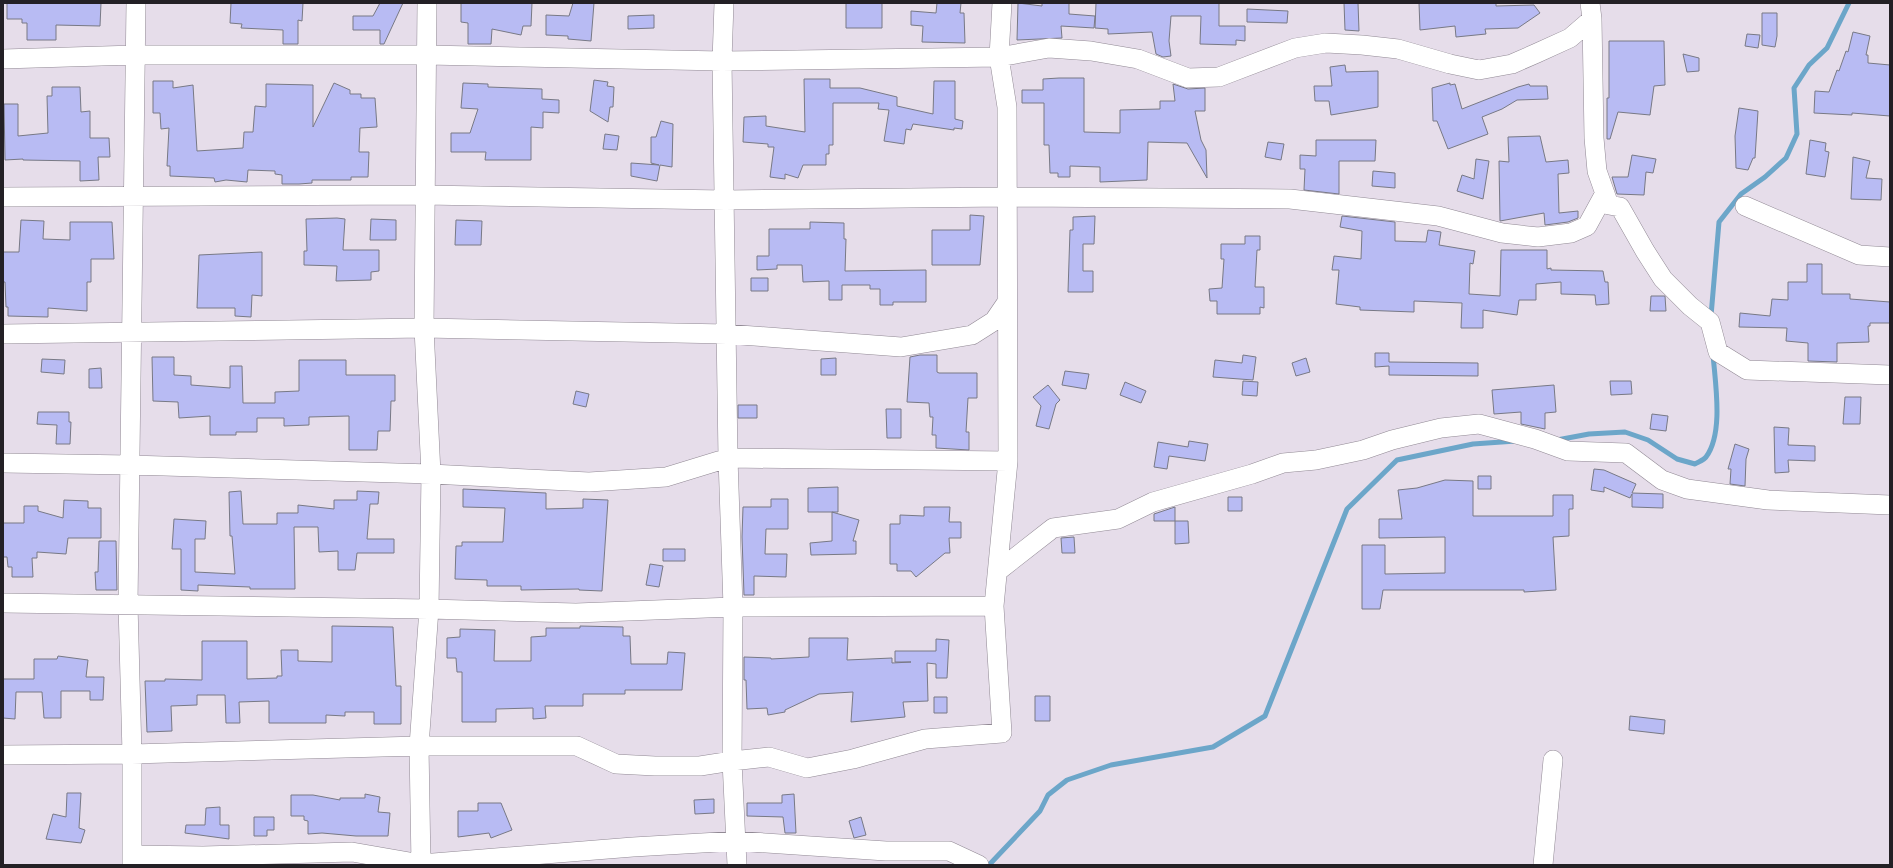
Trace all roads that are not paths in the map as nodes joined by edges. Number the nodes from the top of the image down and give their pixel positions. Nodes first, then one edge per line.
1 (136, 3) edge
2 (427, 3) edge
3 (724, 3) edge
4 (1002, 3) edge
5 (1591, 11) edge
6 (427, 54) junction
7 (135, 55) junction
8 (998, 57) junction
9 (3, 59) edge
10 (722, 61) junction
11 (1605, 193) junction
12 (425, 195) junction
13 (134, 196) junction
14 (1007, 197) junction
15 (3, 198) edge
16 (725, 200) junction
17 (1745, 206) dead end
18 (1890, 257) edge
19 (1007, 302) junction
20 (424, 328) junction
21 (132, 331) junction
22 (3, 334) edge
23 (727, 334) junction
24 (1890, 375) edge
25 (728, 458) junction
26 (1008, 461) junction
27 (3, 463) edge
28 (130, 465) junction
29 (431, 474) junction
30 (1890, 505) edge
31 (998, 571) junction
32 (3, 603) edge
33 (128, 604) junction
34 (994, 606) junction
35 (733, 607) junction
36 (429, 608) junction
37 (419, 746) junction
38 (132, 754) junction
39 (3, 755) edge
40 (1553, 760) dead end
41 (732, 761) junction
42 (736, 841) junction
43 (132, 860) edge
44 (421, 864) edge
45 (737, 865) edge
46 (979, 865) edge
47 (1543, 865) edge

1 - 7 street
2 - 6 street
3 - 10 street
4 - 8 street
5 - 8 street
5 - 11 street
6 - 7 street
6 - 10 street
6 - 12 street
7 - 9 street
7 - 13 street
8 - 10 street
8 - 14 street
10 - 16 street
11 - 14 street
11 - 24 street
12 - 13 street
12 - 16 street
12 - 20 street
13 - 15 street
13 - 21 street
14 - 16 street
14 - 19 street
16 - 23 street
17 - 18 street
19 - 23 street
19 - 26 street
20 - 21 street
20 - 23 street
20 - 29 street
21 - 22 street
21 - 28 street
23 - 25 street
25 - 26 street
25 - 29 street
25 - 35 street
26 - 31 street
27 - 28 street
28 - 29 street
28 - 33 street
29 - 36 street
30 - 31 street
31 - 34 street
32 - 33 street
33 - 36 street
33 - 38 street
34 - 35 street
34 - 41 street
35 - 36 street
35 - 41 street
36 - 37 street
37 - 38 street
37 - 41 street
37 - 44 street
38 - 39 street
38 - 43 street
40 - 47 street
41 - 42 street
42 - 44 street
42 - 45 street
42 - 46 street
43 - 44 street

